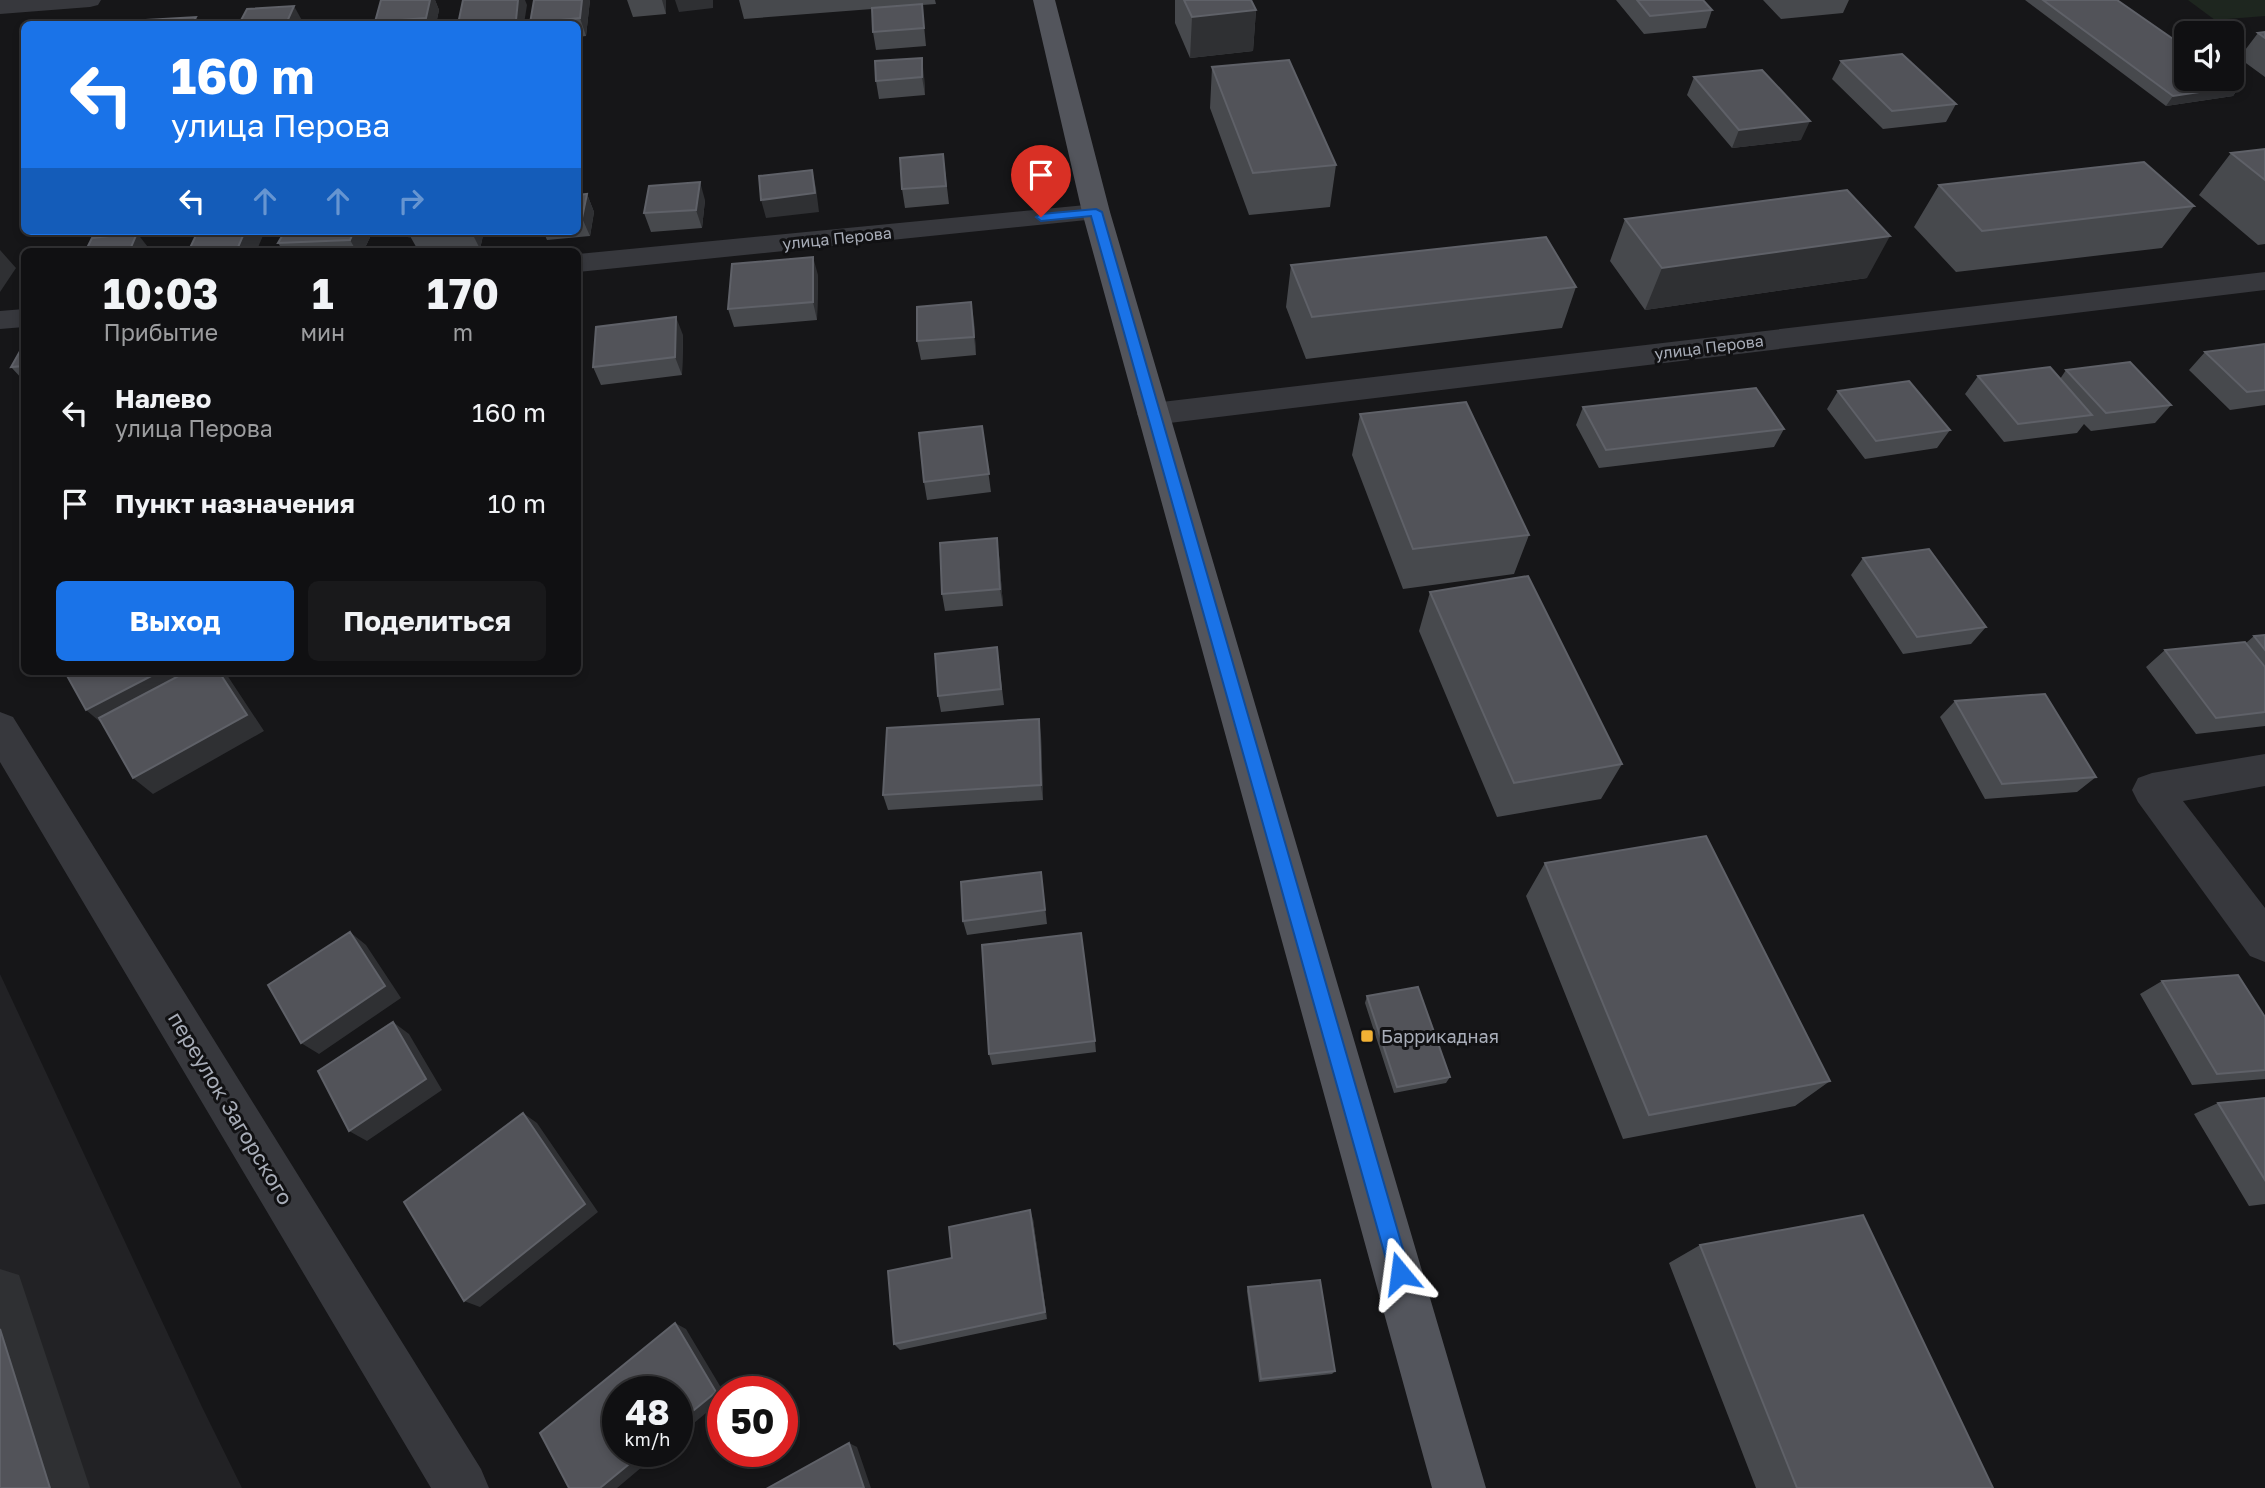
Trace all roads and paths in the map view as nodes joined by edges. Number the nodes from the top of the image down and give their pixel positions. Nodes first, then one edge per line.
1 (90, 0) edge
2 (1044, 0) edge
3 (0, 7) edge
4 (1096, 212) junction
5 (581, 263) edge
6 (2265, 281) edge
7 (21, 318) edge
8 (0, 320) edge
9 (1153, 414) junction
10 (0, 728) edge
11 (2265, 770) edge
12 (2265, 942) edge
13 (462, 1488) edge
14 (1459, 1488) edge

1 - 3 street
2 - 4 main road
4 - 5 street, улица Перова
4 - 9 main road
6 - 9 street, улица Перова
7 - 8 street
9 - 14 main road
10 - 13 street, переулок Загорского
11 - 12 street

